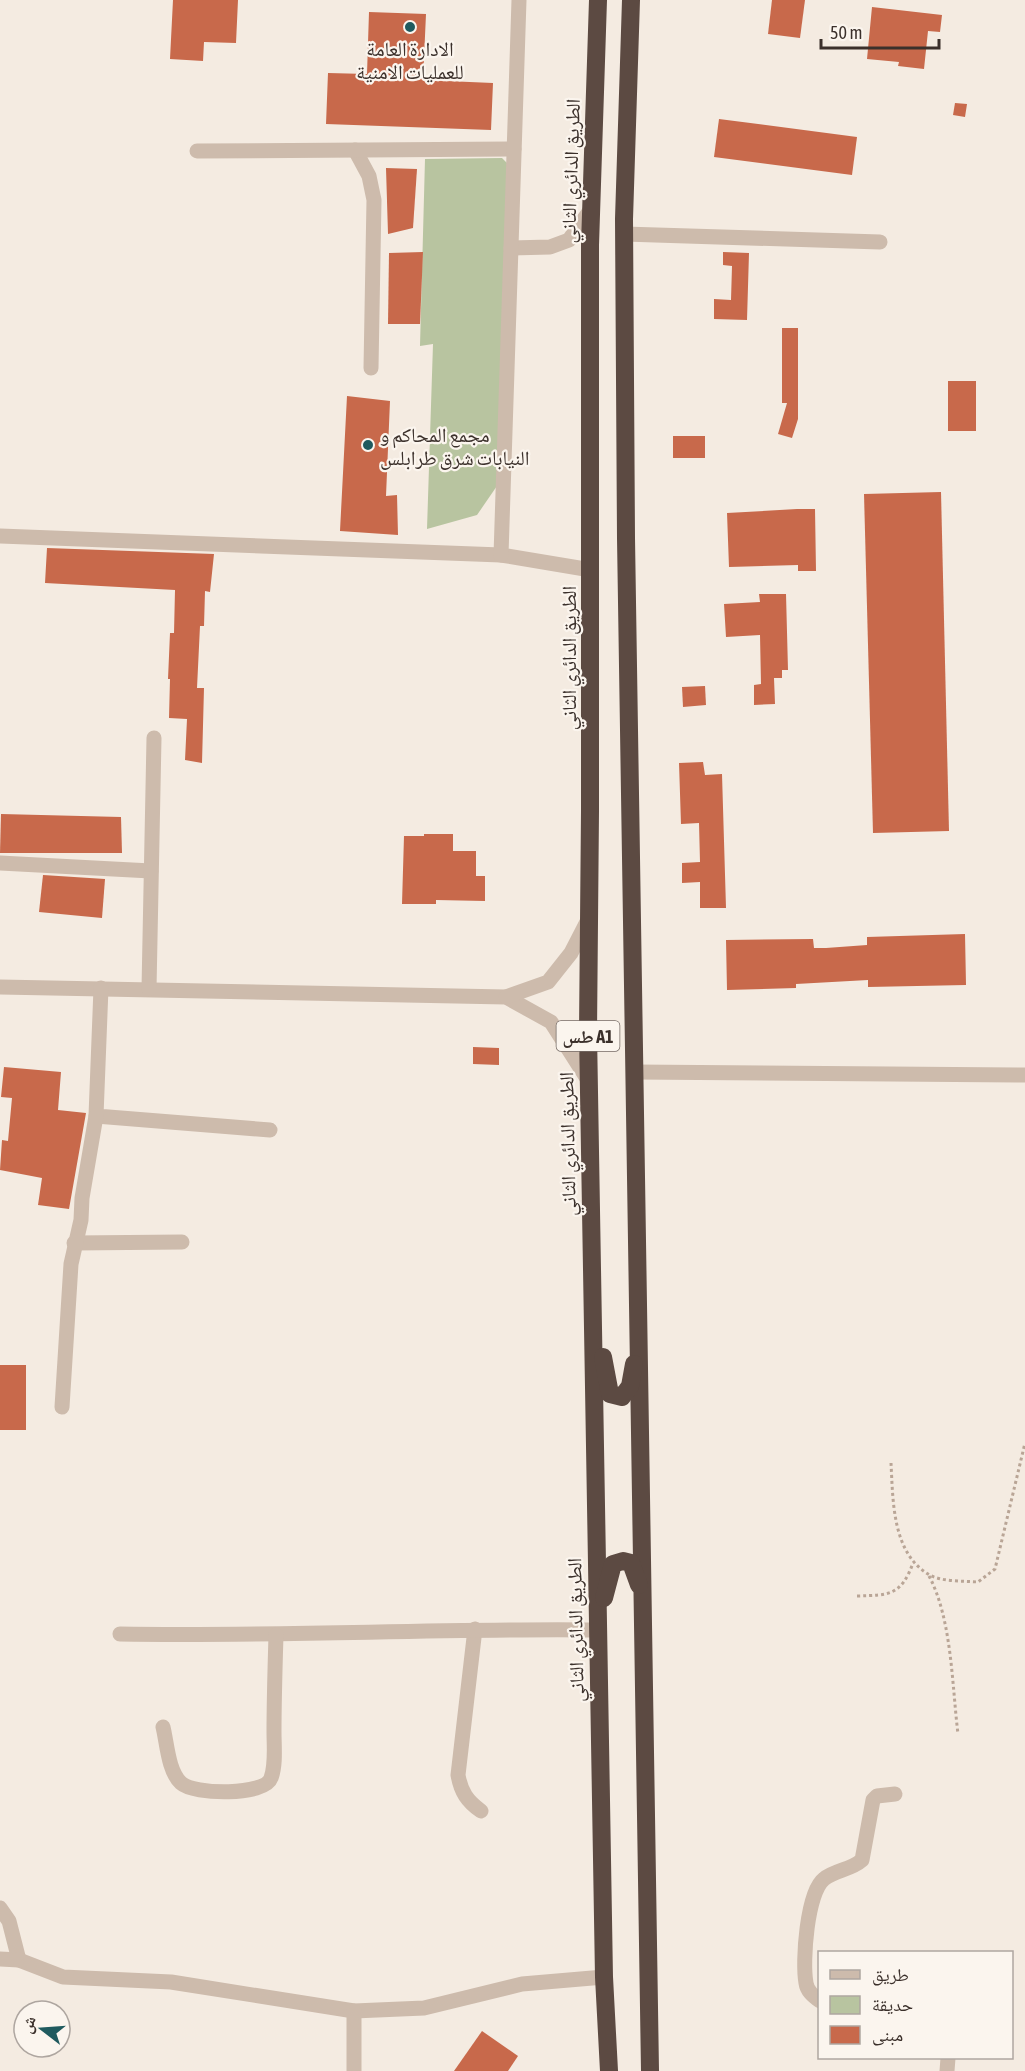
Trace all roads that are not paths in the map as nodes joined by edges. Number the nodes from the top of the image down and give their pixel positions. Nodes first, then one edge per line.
1 (519, 0) edge
2 (598, 0) edge
3 (631, 0) edge
4 (514, 149) junction
5 (355, 150) junction
6 (197, 151) dead end
7 (591, 208) junction
8 (624, 234) junction
9 (880, 242) dead end
10 (511, 248) junction
11 (371, 368) dead end
12 (0, 536) edge
13 (501, 555) junction
14 (591, 570) junction
15 (154, 738) dead end
16 (0, 863) edge
17 (151, 871) junction
18 (588, 920) junction
19 (0, 987) edge
20 (102, 988) junction
21 (149, 989) junction
22 (507, 997) junction
23 (634, 1072) junction
24 (1025, 1075) edge
25 (588, 1080) junction
26 (96, 1116) junction
27 (270, 1130) dead end
28 (182, 1242) dead end
29 (74, 1243) junction
30 (640, 1325) junction
31 (62, 1407) dead end
32 (644, 1611) junction
33 (475, 1629) junction
34 (598, 1630) junction
35 (120, 1634) dead end
36 (276, 1635) junction
37 (163, 1727) dead end
38 (895, 1794) dead end
39 (481, 1811) dead end
40 (0, 1908) edge
41 (0, 1959) edge
42 (19, 1960) junction
43 (604, 1977) junction
44 (818, 2000) edge
45 (354, 2011) junction
46 (354, 2071) edge
47 (609, 2071) edge
48 (650, 2071) edge

1 - 4 street
2 - 7 highway, الطريق الدائري الثاني / طس A1
3 - 8 highway, طس A1
4 - 5 street
4 - 10 street
5 - 6 street
5 - 11 street
7 - 10 street
7 - 14 highway, الطريق الدائري الثاني / طس A1
8 - 9 street
8 - 23 highway, طس A1
10 - 13 street
12 - 13 street
13 - 14 street
14 - 18 highway, الطريق الدائري الثاني / طس A1
15 - 17 street
16 - 17 street
17 - 21 street
18 - 22 street
18 - 25 highway, الطريق الدائري الثاني / طس A1
19 - 20 street
20 - 21 street
20 - 26 street
21 - 22 street
22 - 25 street
23 - 24 street
23 - 30 highway, طس A1
25 - 30 highway
25 - 34 highway, الطريق الدائري الثاني / طس A1
26 - 27 street
26 - 29 street
28 - 29 street
29 - 31 street
30 - 32 highway, طس A1
32 - 34 highway
32 - 48 highway, طس A1
33 - 34 street
33 - 36 street
33 - 39 street
34 - 43 highway, الطريق الدائري الثاني / طس A1
35 - 36 street
36 - 37 street
38 - 44 street
40 - 42 street
41 - 42 street
42 - 45 street
43 - 45 street
43 - 47 highway, الطريق الدائري الثاني / طس A1
45 - 46 street

